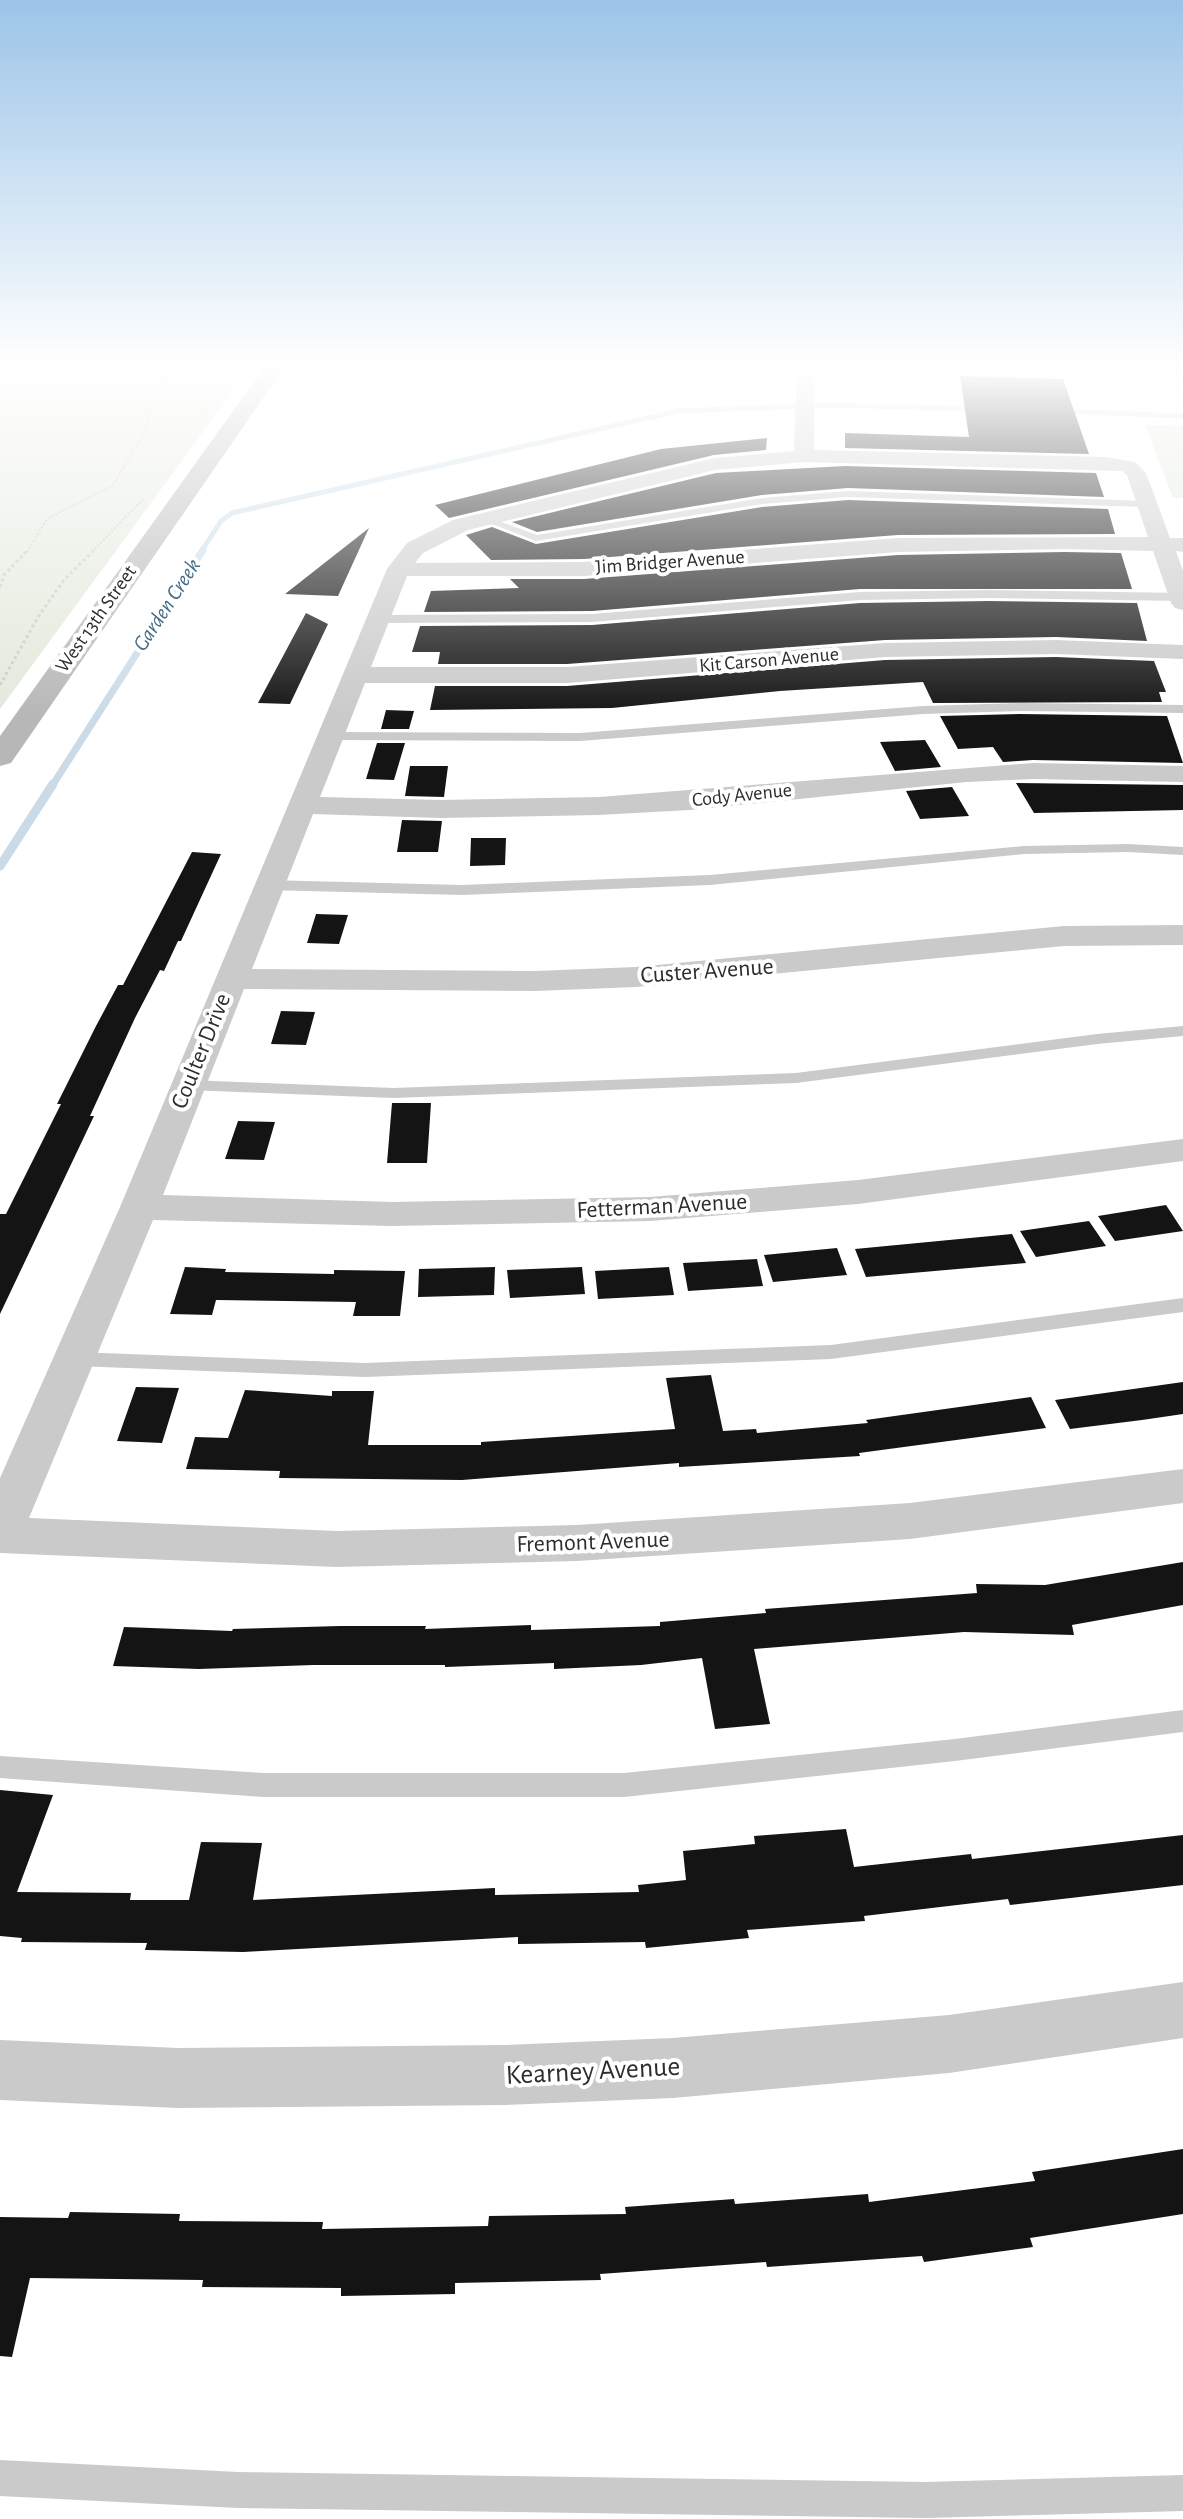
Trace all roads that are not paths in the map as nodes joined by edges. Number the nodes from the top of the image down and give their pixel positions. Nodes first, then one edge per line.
1 (193, 483) edge
2 (633, 483) edge
3 (1139, 483) edge
4 (1147, 504) junction
5 (484, 519) junction
6 (1172, 545) edge
7 (398, 569) junction
8 (1182, 599) edge
9 (378, 619) junction
10 (1183, 652) edge
11 (355, 675) junction
12 (1183, 709) edge
13 (329, 736) junction
14 (0, 757) edge
15 (1183, 774) edge
16 (301, 805) junction
17 (1183, 851) edge
18 (267, 885) junction
19 (1183, 935) edge
20 (230, 979) junction
21 (1183, 1031) edge
22 (187, 1085) junction
23 (1183, 1150) edge
24 (139, 1207) junction
25 (1183, 1305) edge
26 (75, 1359) junction
27 (1183, 1486) edge
28 (0, 1533) edge
29 (1183, 1721) edge
30 (0, 1767) edge
31 (1183, 2010) edge
32 (0, 2070) edge
33 (0, 2478) edge
34 (1183, 2493) edge

1 - 14 main road, West 13th Street
2 - 5 street
3 - 4 street
4 - 5 lane
4 - 6 street
5 - 7 street
6 - 7 street, Jim Bridger Avenue
6 - 8 street
7 - 9 street, Coulter Drive
8 - 9 lane
9 - 11 street, Coulter Drive
10 - 11 street, Kit Carson Avenue
11 - 13 street, Coulter Drive
12 - 13 lane
13 - 16 street, Coulter Drive
15 - 16 street, Cody Avenue
16 - 18 street, Coulter Drive
17 - 18 lane
18 - 20 street, Coulter Drive
19 - 20 street, Custer Avenue
20 - 22 street, Coulter Drive
21 - 22 lane
22 - 24 street, Coulter Drive
23 - 24 street, Fetterman Avenue
24 - 26 street, Coulter Drive
25 - 26 lane
26 - 28 street, Coulter Drive
27 - 28 street, Fremont Avenue
29 - 30 lane
31 - 32 street, Kearney Avenue
33 - 34 lane

